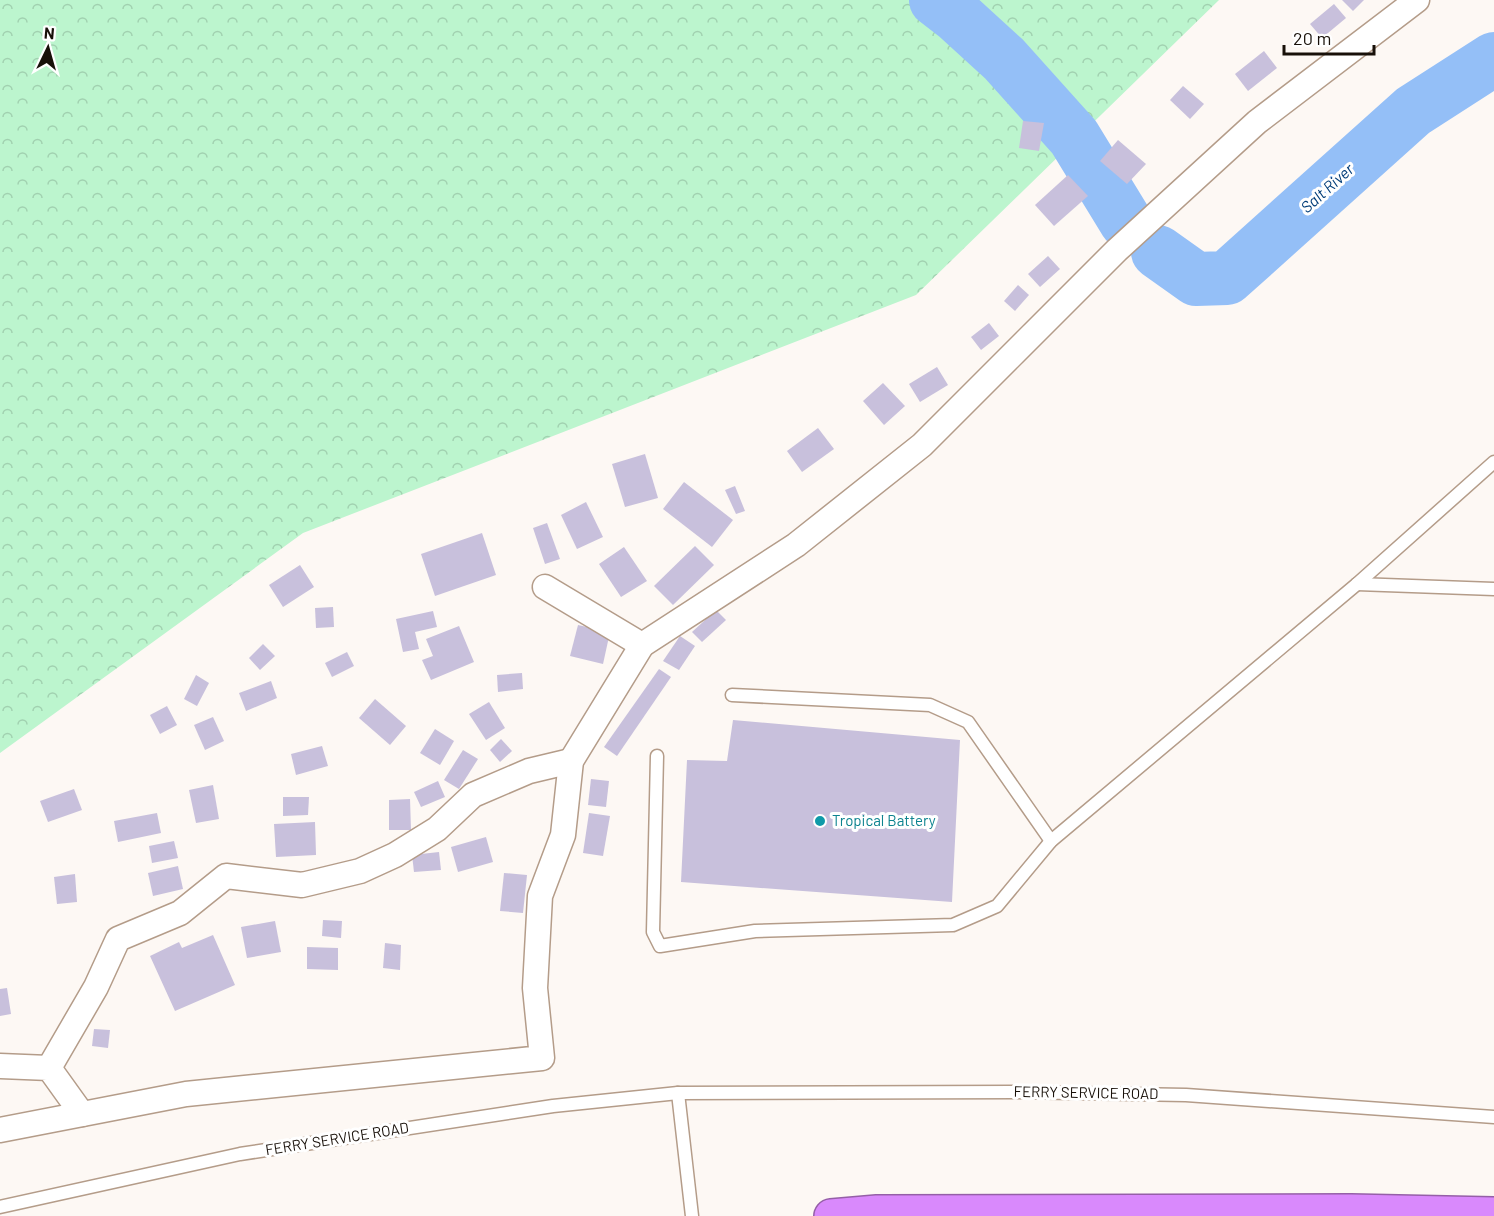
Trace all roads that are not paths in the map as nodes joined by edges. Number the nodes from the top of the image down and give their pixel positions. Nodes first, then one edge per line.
1 (1417, 0) edge
2 (1494, 462) edge
3 (1357, 584) junction
4 (545, 587) dead end
5 (1494, 589) edge
6 (642, 645) junction
7 (732, 695) dead end
8 (657, 756) dead end
9 (571, 761) junction
10 (1051, 841) junction
11 (0, 1066) edge
12 (49, 1068) junction
13 (678, 1093) junction
14 (82, 1114) junction
15 (1494, 1117) edge
16 (0, 1130) edge
17 (0, 1207) edge
18 (1494, 1214) edge
19 (692, 1216) edge
20 (831, 1216) edge

1 - 6 street
2 - 3 lane
3 - 5 lane
3 - 10 lane
4 - 6 street
6 - 9 street
7 - 10 lane
8 - 10 lane
9 - 12 street
9 - 14 street
11 - 12 street
12 - 14 street
13 - 15 lane, FERRY SERVICE ROAD
13 - 17 lane, FERRY SERVICE ROAD
13 - 19 lane
14 - 16 street
18 - 20 highway

